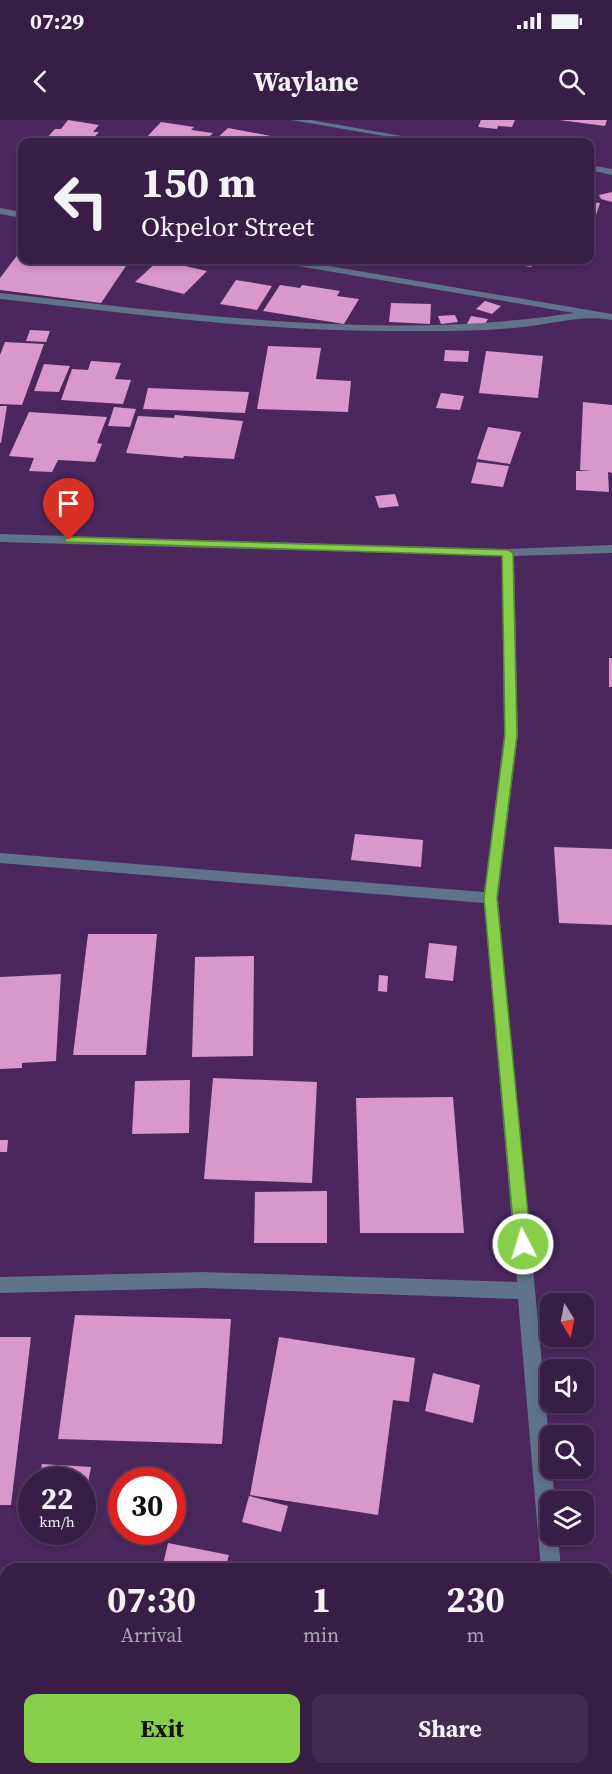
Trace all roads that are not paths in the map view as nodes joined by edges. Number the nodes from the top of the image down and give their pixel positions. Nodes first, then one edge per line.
1 (295, 120) edge
2 (407, 138) edge
3 (594, 169) edge
4 (612, 172) edge
5 (0, 211) edge
6 (18, 214) edge
7 (302, 264) edge
8 (0, 296) edge
9 (590, 314) junction
10 (612, 317) edge
11 (0, 538) edge
12 (612, 549) edge
13 (508, 553) junction
14 (0, 858) edge
15 (491, 898) junction
16 (0, 1285) edge
17 (527, 1291) junction
18 (550, 1563) edge

1 - 2 street
3 - 4 street
5 - 6 street
7 - 9 street
8 - 9 street
9 - 10 street
11 - 13 street
12 - 13 street
13 - 15 street
14 - 15 street
15 - 17 street
16 - 17 street
17 - 18 street

